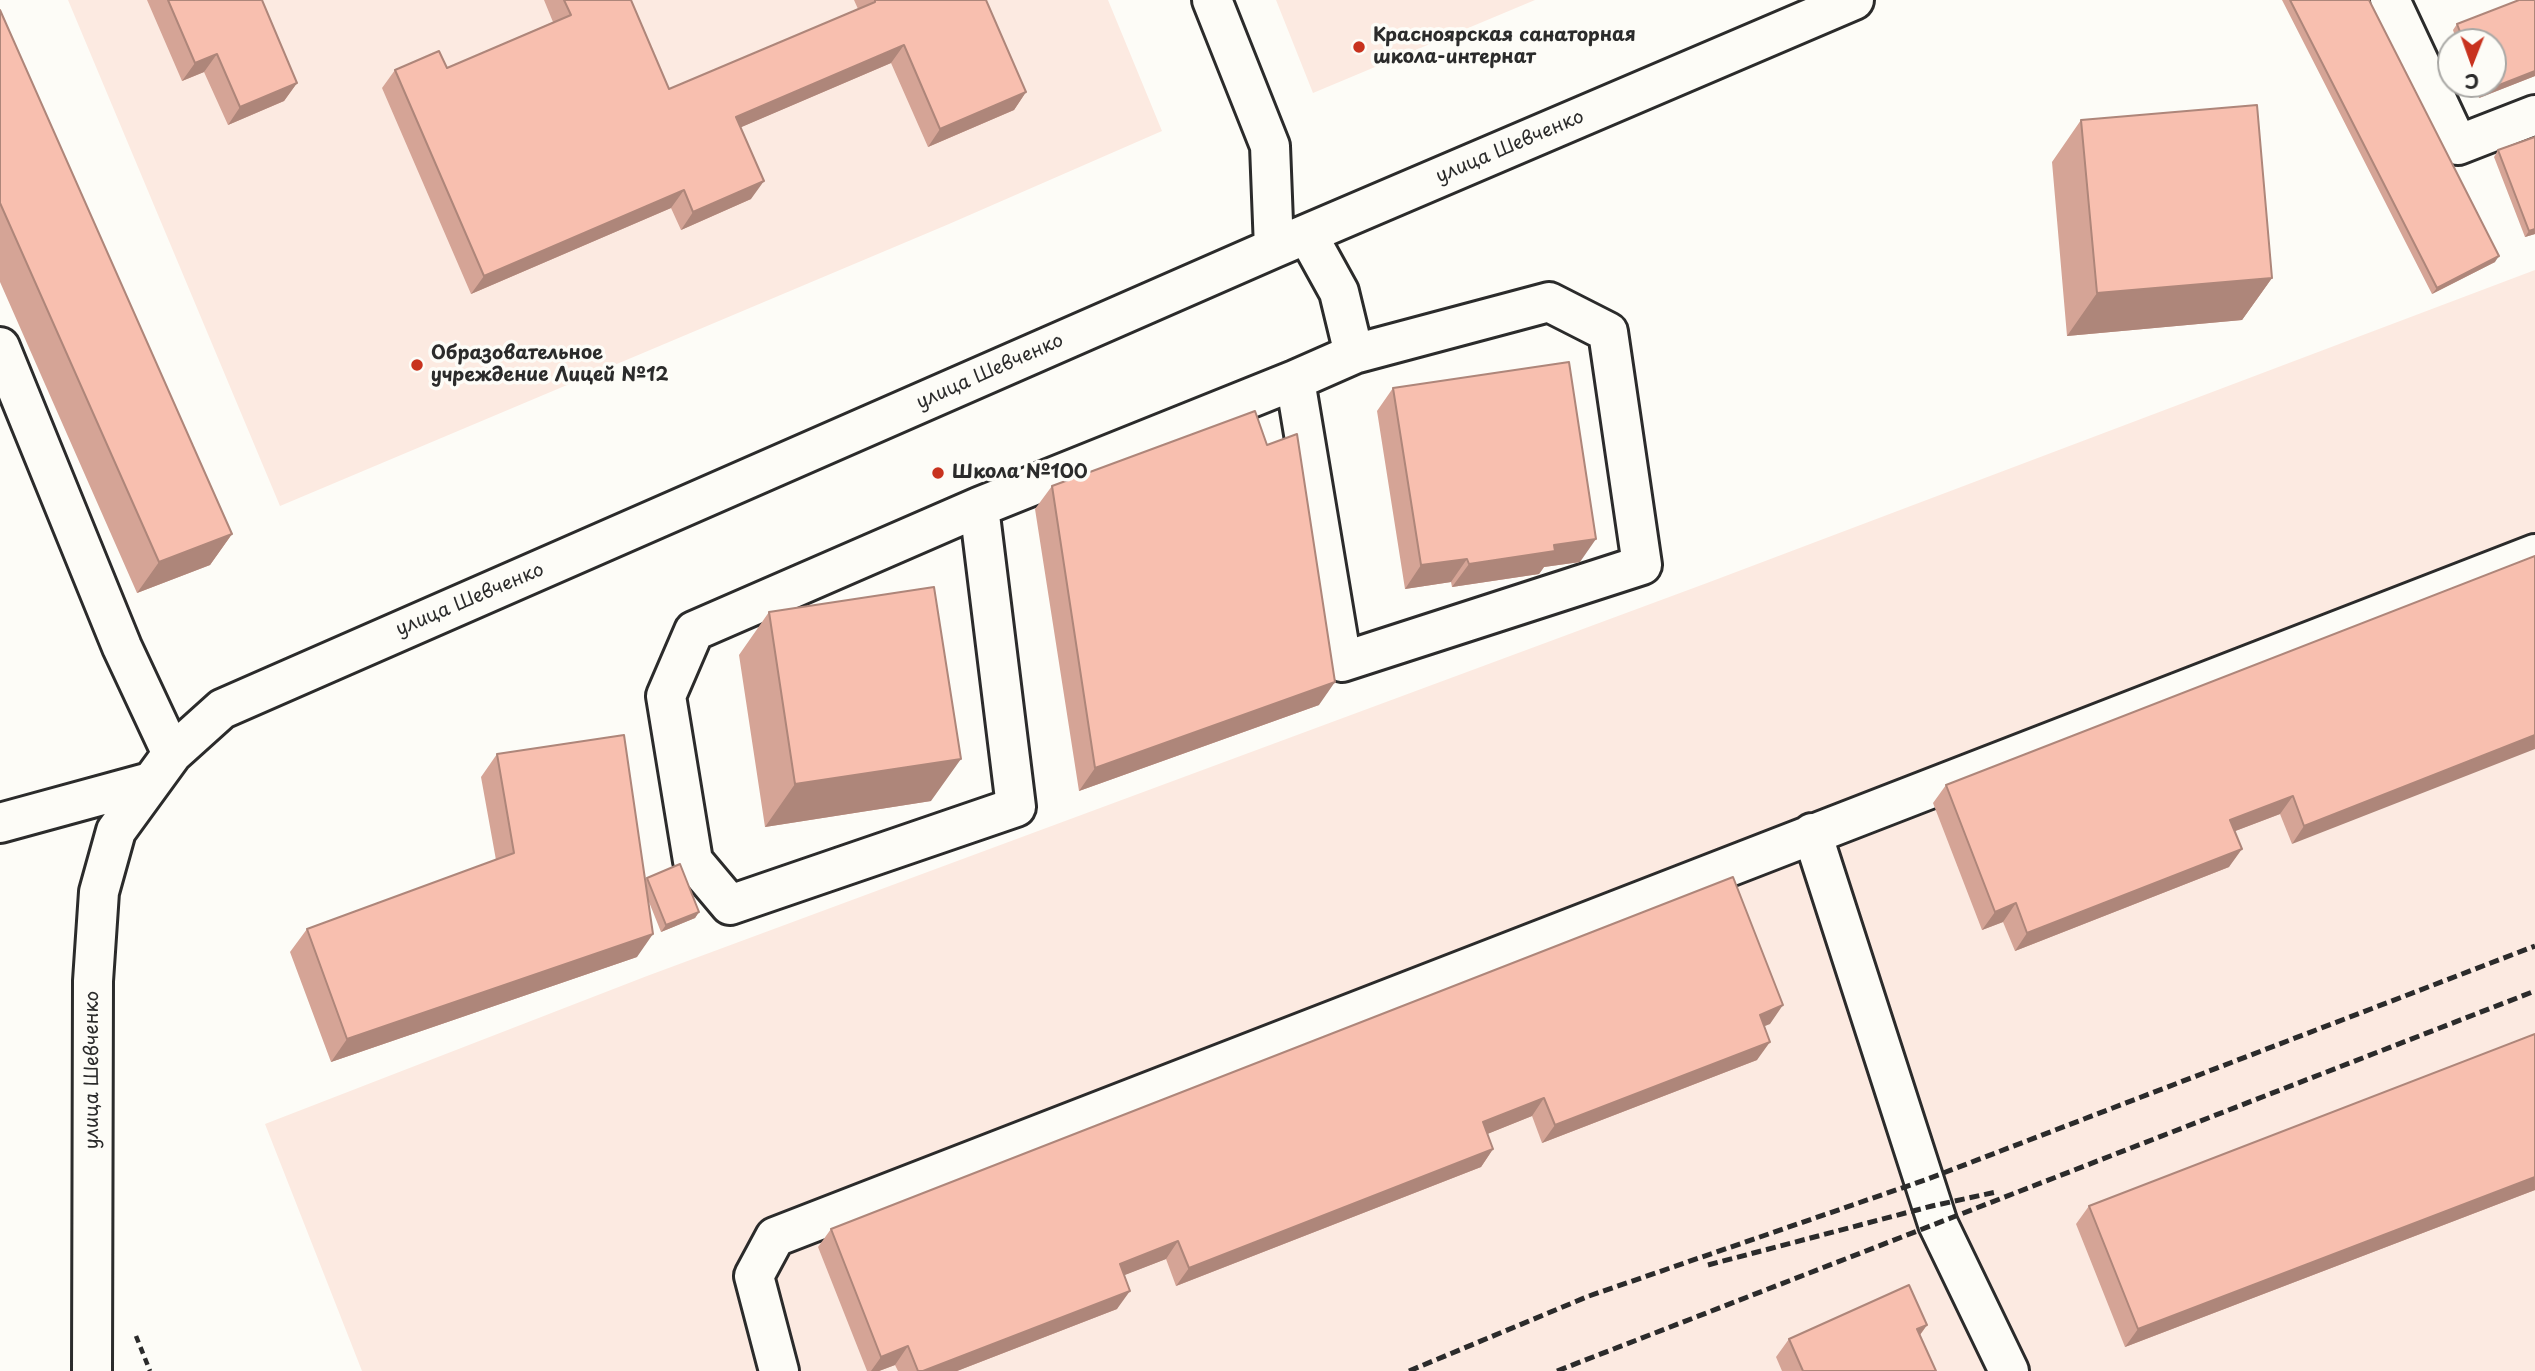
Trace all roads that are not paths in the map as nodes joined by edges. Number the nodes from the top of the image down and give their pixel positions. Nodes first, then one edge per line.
1 (1212, 0) edge
2 (1854, 0) edge
3 (2400, 3) edge
4 (2535, 116) edge
5 (1291, 241) junction
6 (0, 347) edge
7 (1354, 354) junction
8 (1295, 380) junction
9 (979, 507) junction
10 (2535, 554) edge
11 (161, 768) junction
12 (0, 823) edge
13 (1812, 833) junction
14 (92, 1371) edge
15 (779, 1371) edge
16 (2009, 1371) edge

1 - 5 street
2 - 5 street, улица Шевченко
3 - 4 street
5 - 7 street
5 - 11 street, улица Шевченко
6 - 11 street
7 - 8 street
7 - 8 street
8 - 9 street
9 - 9 street
10 - 13 street
11 - 12 street, улица Шевченко
11 - 14 street, улица Шевченко
13 - 15 street
13 - 16 street

